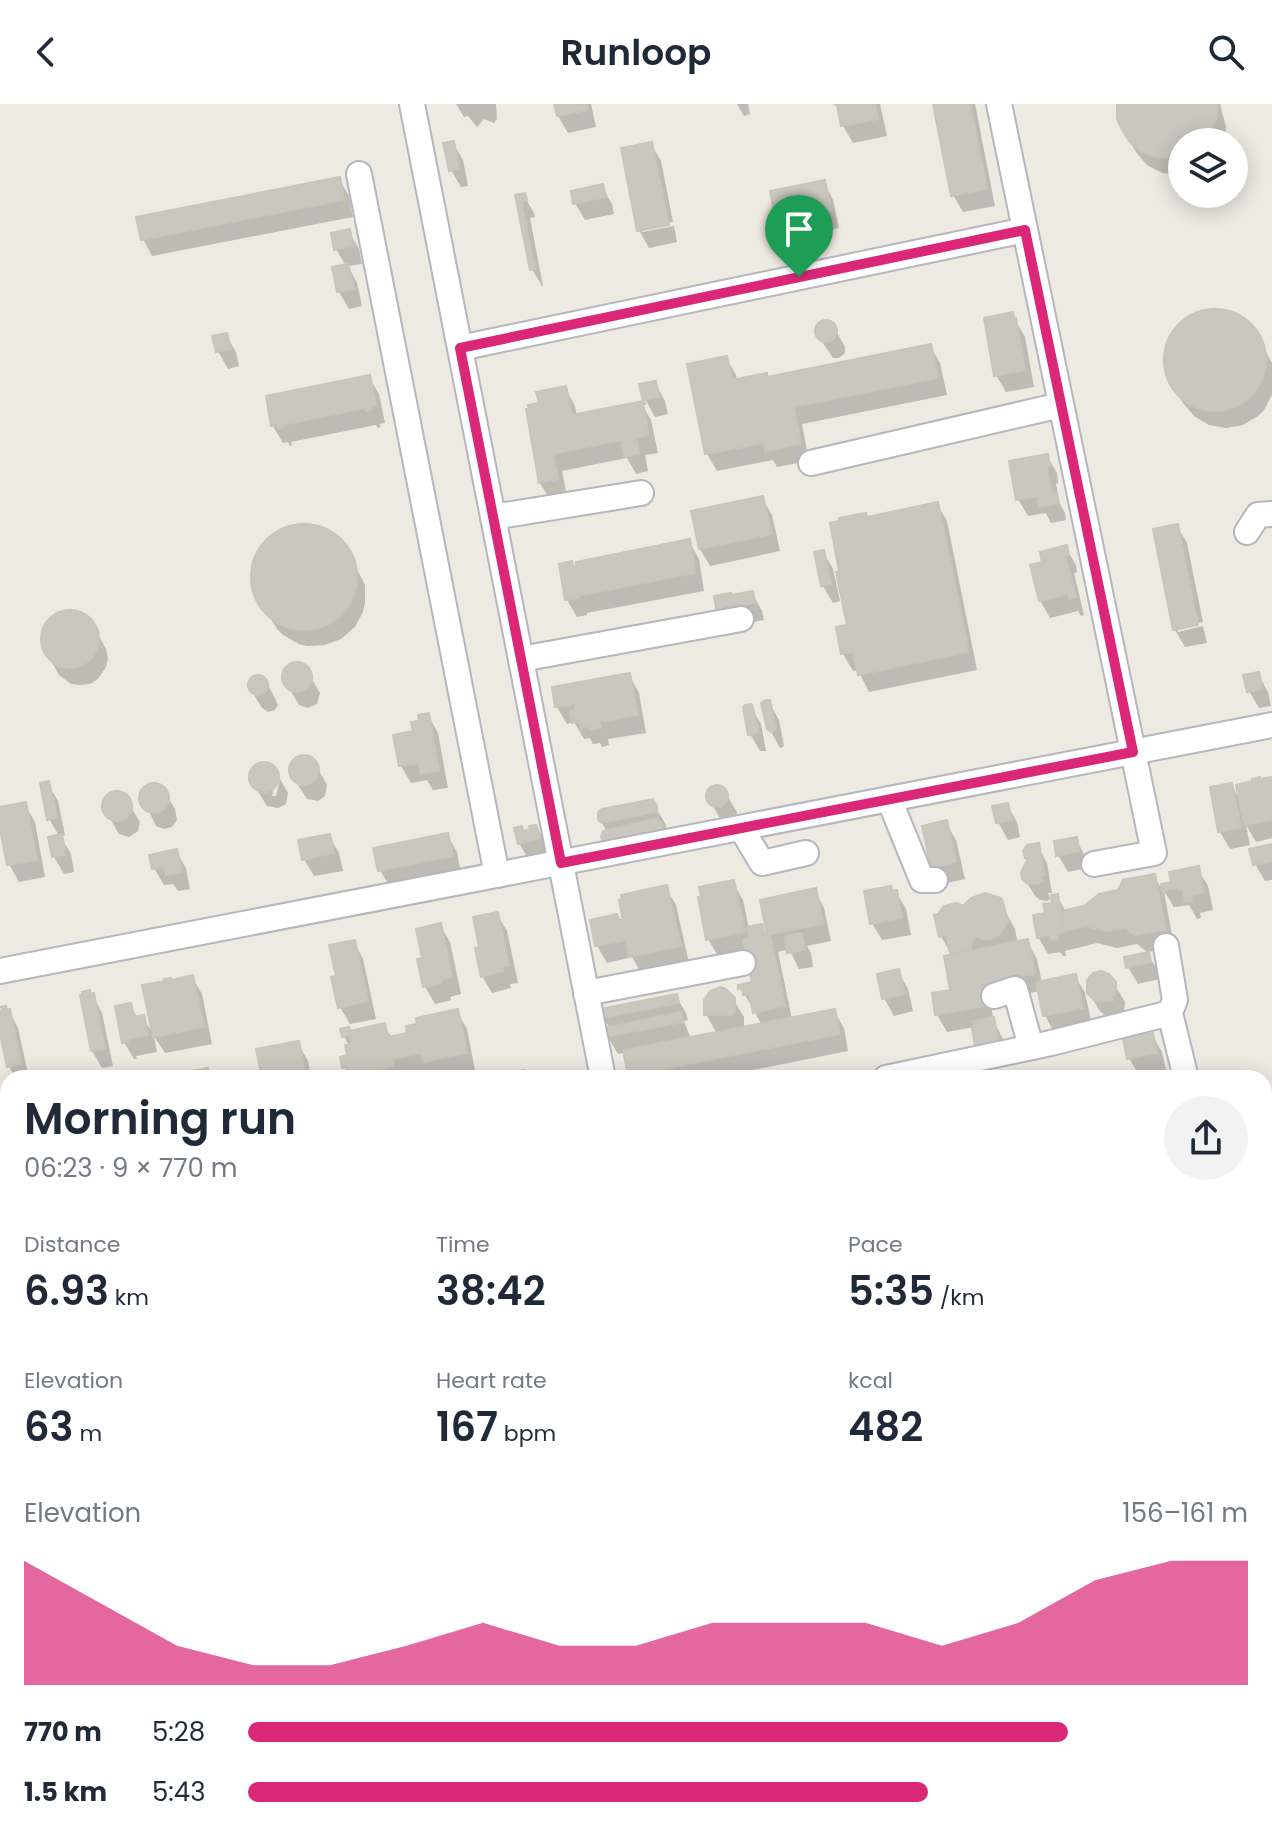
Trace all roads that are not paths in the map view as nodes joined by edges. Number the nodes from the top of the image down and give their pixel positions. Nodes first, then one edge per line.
1 (412, 104) edge
2 (999, 104) edge
3 (359, 174) dead end
4 (1025, 230) junction
5 (460, 348) junction
6 (1061, 405) junction
7 (811, 463) dead end
8 (641, 493) dead end
9 (1272, 514) edge
10 (493, 517) junction
11 (1247, 532) dead end
12 (741, 619) dead end
13 (521, 659) junction
14 (1272, 725) edge
15 (1133, 752) junction
16 (889, 799) junction
17 (741, 828) junction
18 (806, 853) dead end
19 (561, 863) junction
20 (1094, 864) dead end
21 (497, 875) junction
22 (935, 880) dead end
23 (1166, 946) dead end
24 (743, 963) dead end
25 (0, 971) edge
26 (586, 993) junction
27 (994, 996) dead end
28 (1170, 1013) junction
29 (1031, 1047) junction
30 (601, 1070) edge
31 (923, 1070) edge
32 (1184, 1070) edge

1 - 5 lane
2 - 4 lane
3 - 21 lane
4 - 5 lane
4 - 6 lane
5 - 10 lane
6 - 7 lane
6 - 15 lane
8 - 10 lane
9 - 11 lane
10 - 13 lane
12 - 13 lane
13 - 19 lane
14 - 15 lane
15 - 16 lane
15 - 20 lane
16 - 17 lane
16 - 22 lane
17 - 18 lane
17 - 19 lane
19 - 21 lane
19 - 26 lane
21 - 25 lane
23 - 28 lane
24 - 26 lane
26 - 30 lane
27 - 29 lane
28 - 29 lane
28 - 32 lane
29 - 31 lane

